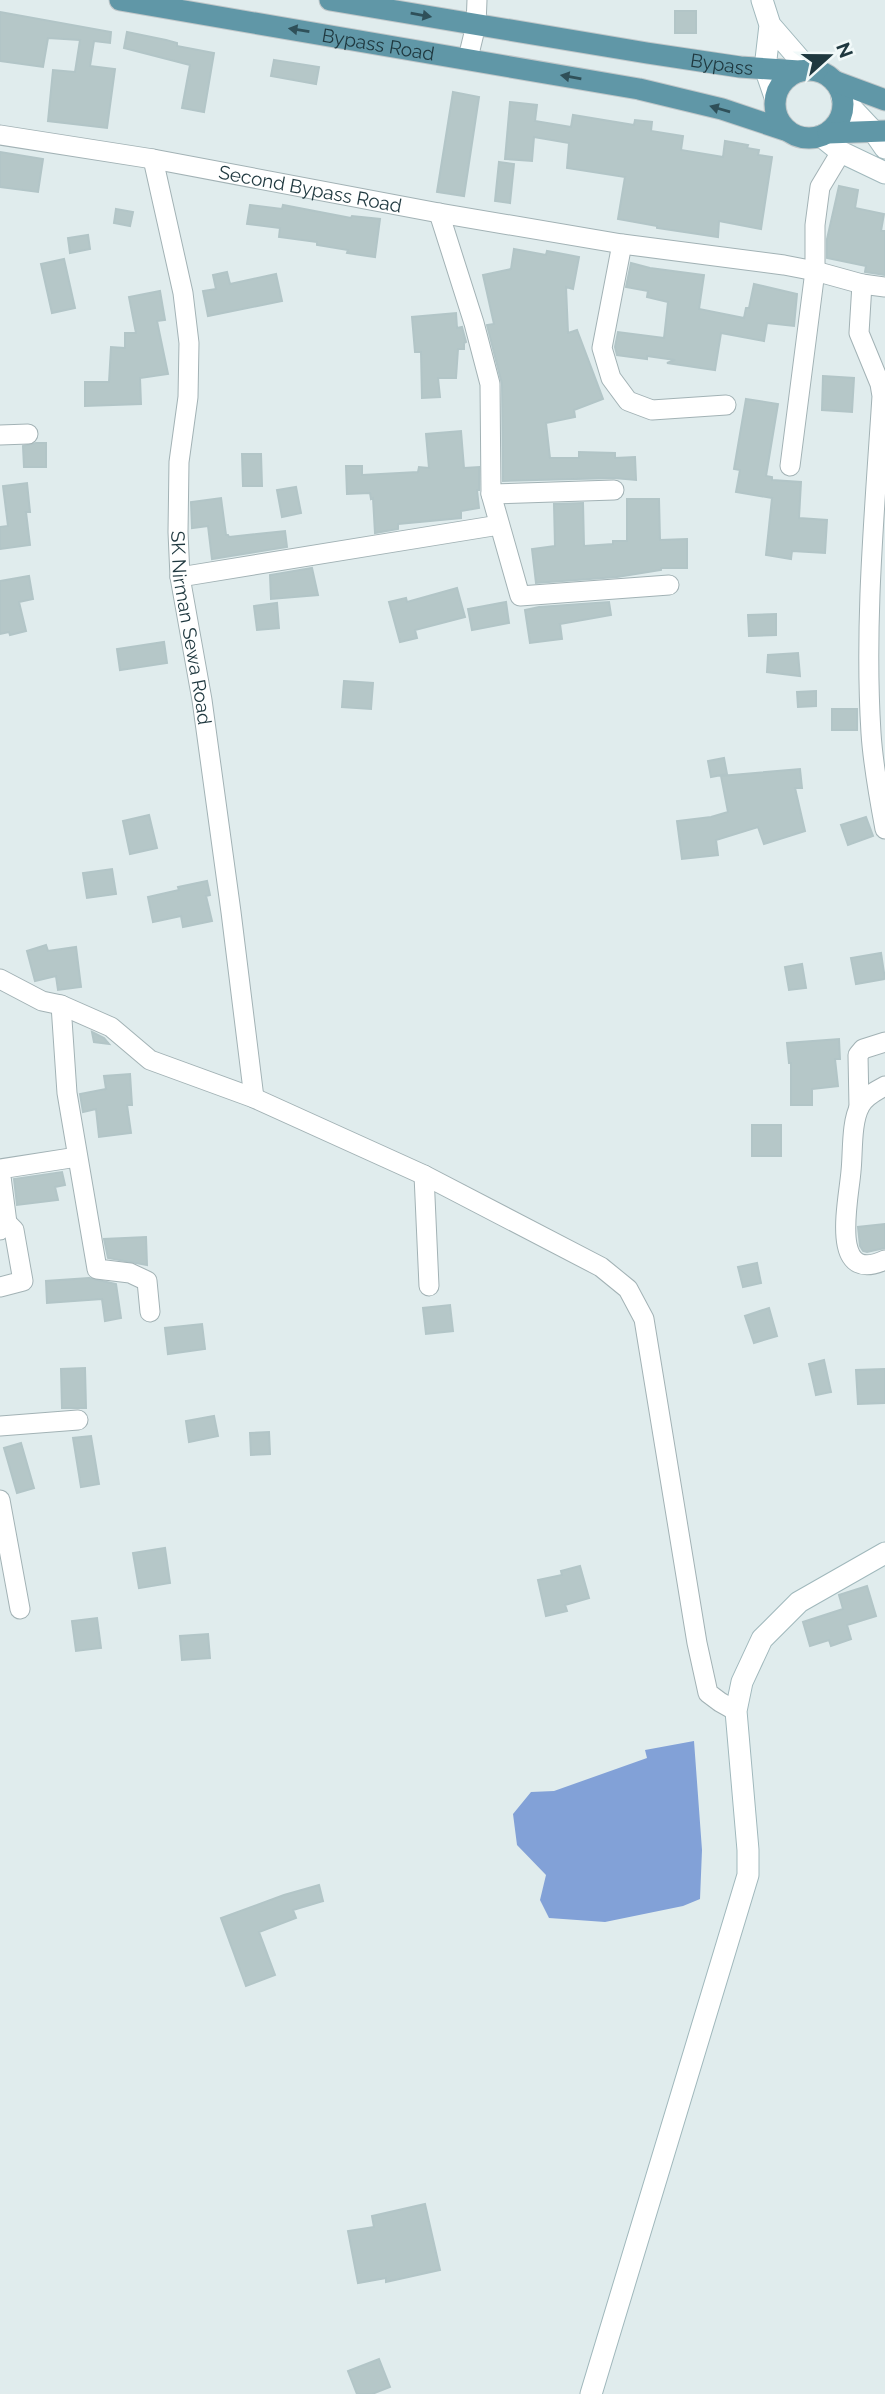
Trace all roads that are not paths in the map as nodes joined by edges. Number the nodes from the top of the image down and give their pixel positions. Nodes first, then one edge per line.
1 (120, 0) edge
2 (330, 0) edge
3 (477, 0) edge
4 (762, 0) edge
5 (477, 25) junction
6 (770, 25) junction
7 (647, 53) joint
8 (468, 58) junction
9 (765, 68) junction
10 (804, 71) junction
11 (838, 90) junction
12 (775, 97) junction
13 (885, 100) edge
14 (785, 130) junction
15 (0, 135) edge
16 (824, 135) junction
17 (881, 137) edge
18 (841, 152) junction
19 (153, 159) junction
20 (885, 173) edge
21 (439, 213) junction
22 (622, 244) junction
23 (815, 271) junction
24 (862, 284) junction
25 (885, 287) edge
26 (726, 405) dead end
27 (28, 434) dead end
28 (0, 435) edge
29 (790, 466) dead end
30 (614, 490) dead end
31 (491, 494) junction
32 (499, 525) junction
33 (180, 577) junction
34 (669, 585) dead end
35 (885, 829) edge
36 (0, 979) edge
37 (61, 1005) junction
38 (885, 1042) edge
39 (885, 1086) edge
40 (254, 1098) junction
41 (859, 1107) junction
42 (77, 1157) junction
43 (424, 1175) junction
44 (4, 1226) edge
45 (885, 1260) edge
46 (429, 1286) dead end
47 (0, 1287) edge
48 (150, 1312) dead end
49 (78, 1420) dead end
50 (0, 1426) edge
51 (0, 1500) edge
52 (885, 1553) edge
53 (20, 1609) dead end
54 (736, 1711) junction
55 (591, 2394) edge

8 -> 1 main road, Bypass Road
2 -> 5 main road, Bypass Road
3 - 5 street
4 - 6 street
5 - 7 main road, Bypass Road
5 - 8 street
6 - 9 street
6 - 10 street
7 - 9 main road, Bypass
14 -> 8 main road, Bypass Road
9 - 10 main road, Bypass
9 - 12 street
10 - 11 main road
10 - 12 main road
11 - 13 main road
11 - 16 main road
11 - 17 street
12 - 14 main road
14 - 16 main road
15 - 19 street, Second Bypass Road
16 - 17 main road
16 - 18 street
18 - 20 street
18 - 23 street
19 - 21 street, Second Bypass Road
19 - 33 street, SK Nirman Sewa Road
21 - 22 street, Second Bypass Road
21 - 31 street
22 - 23 street, Second Bypass Road
22 - 26 street
23 - 24 street, Second Bypass Road
23 - 29 street
24 - 25 street, Second Bypass Road
24 - 35 street
27 - 28 street
30 - 31 street
31 - 32 street
32 - 33 street
32 - 34 street
33 - 40 street, SK Nirman Sewa Road
36 - 37 street
37 - 40 street
37 - 42 street
38 - 41 street
39 - 41 street
40 - 43 street
41 - 45 street
42 - 44 street
42 - 48 street
43 - 46 street
43 - 54 street
44 - 47 street
49 - 50 street
51 - 53 street
52 - 54 street
54 - 55 street

